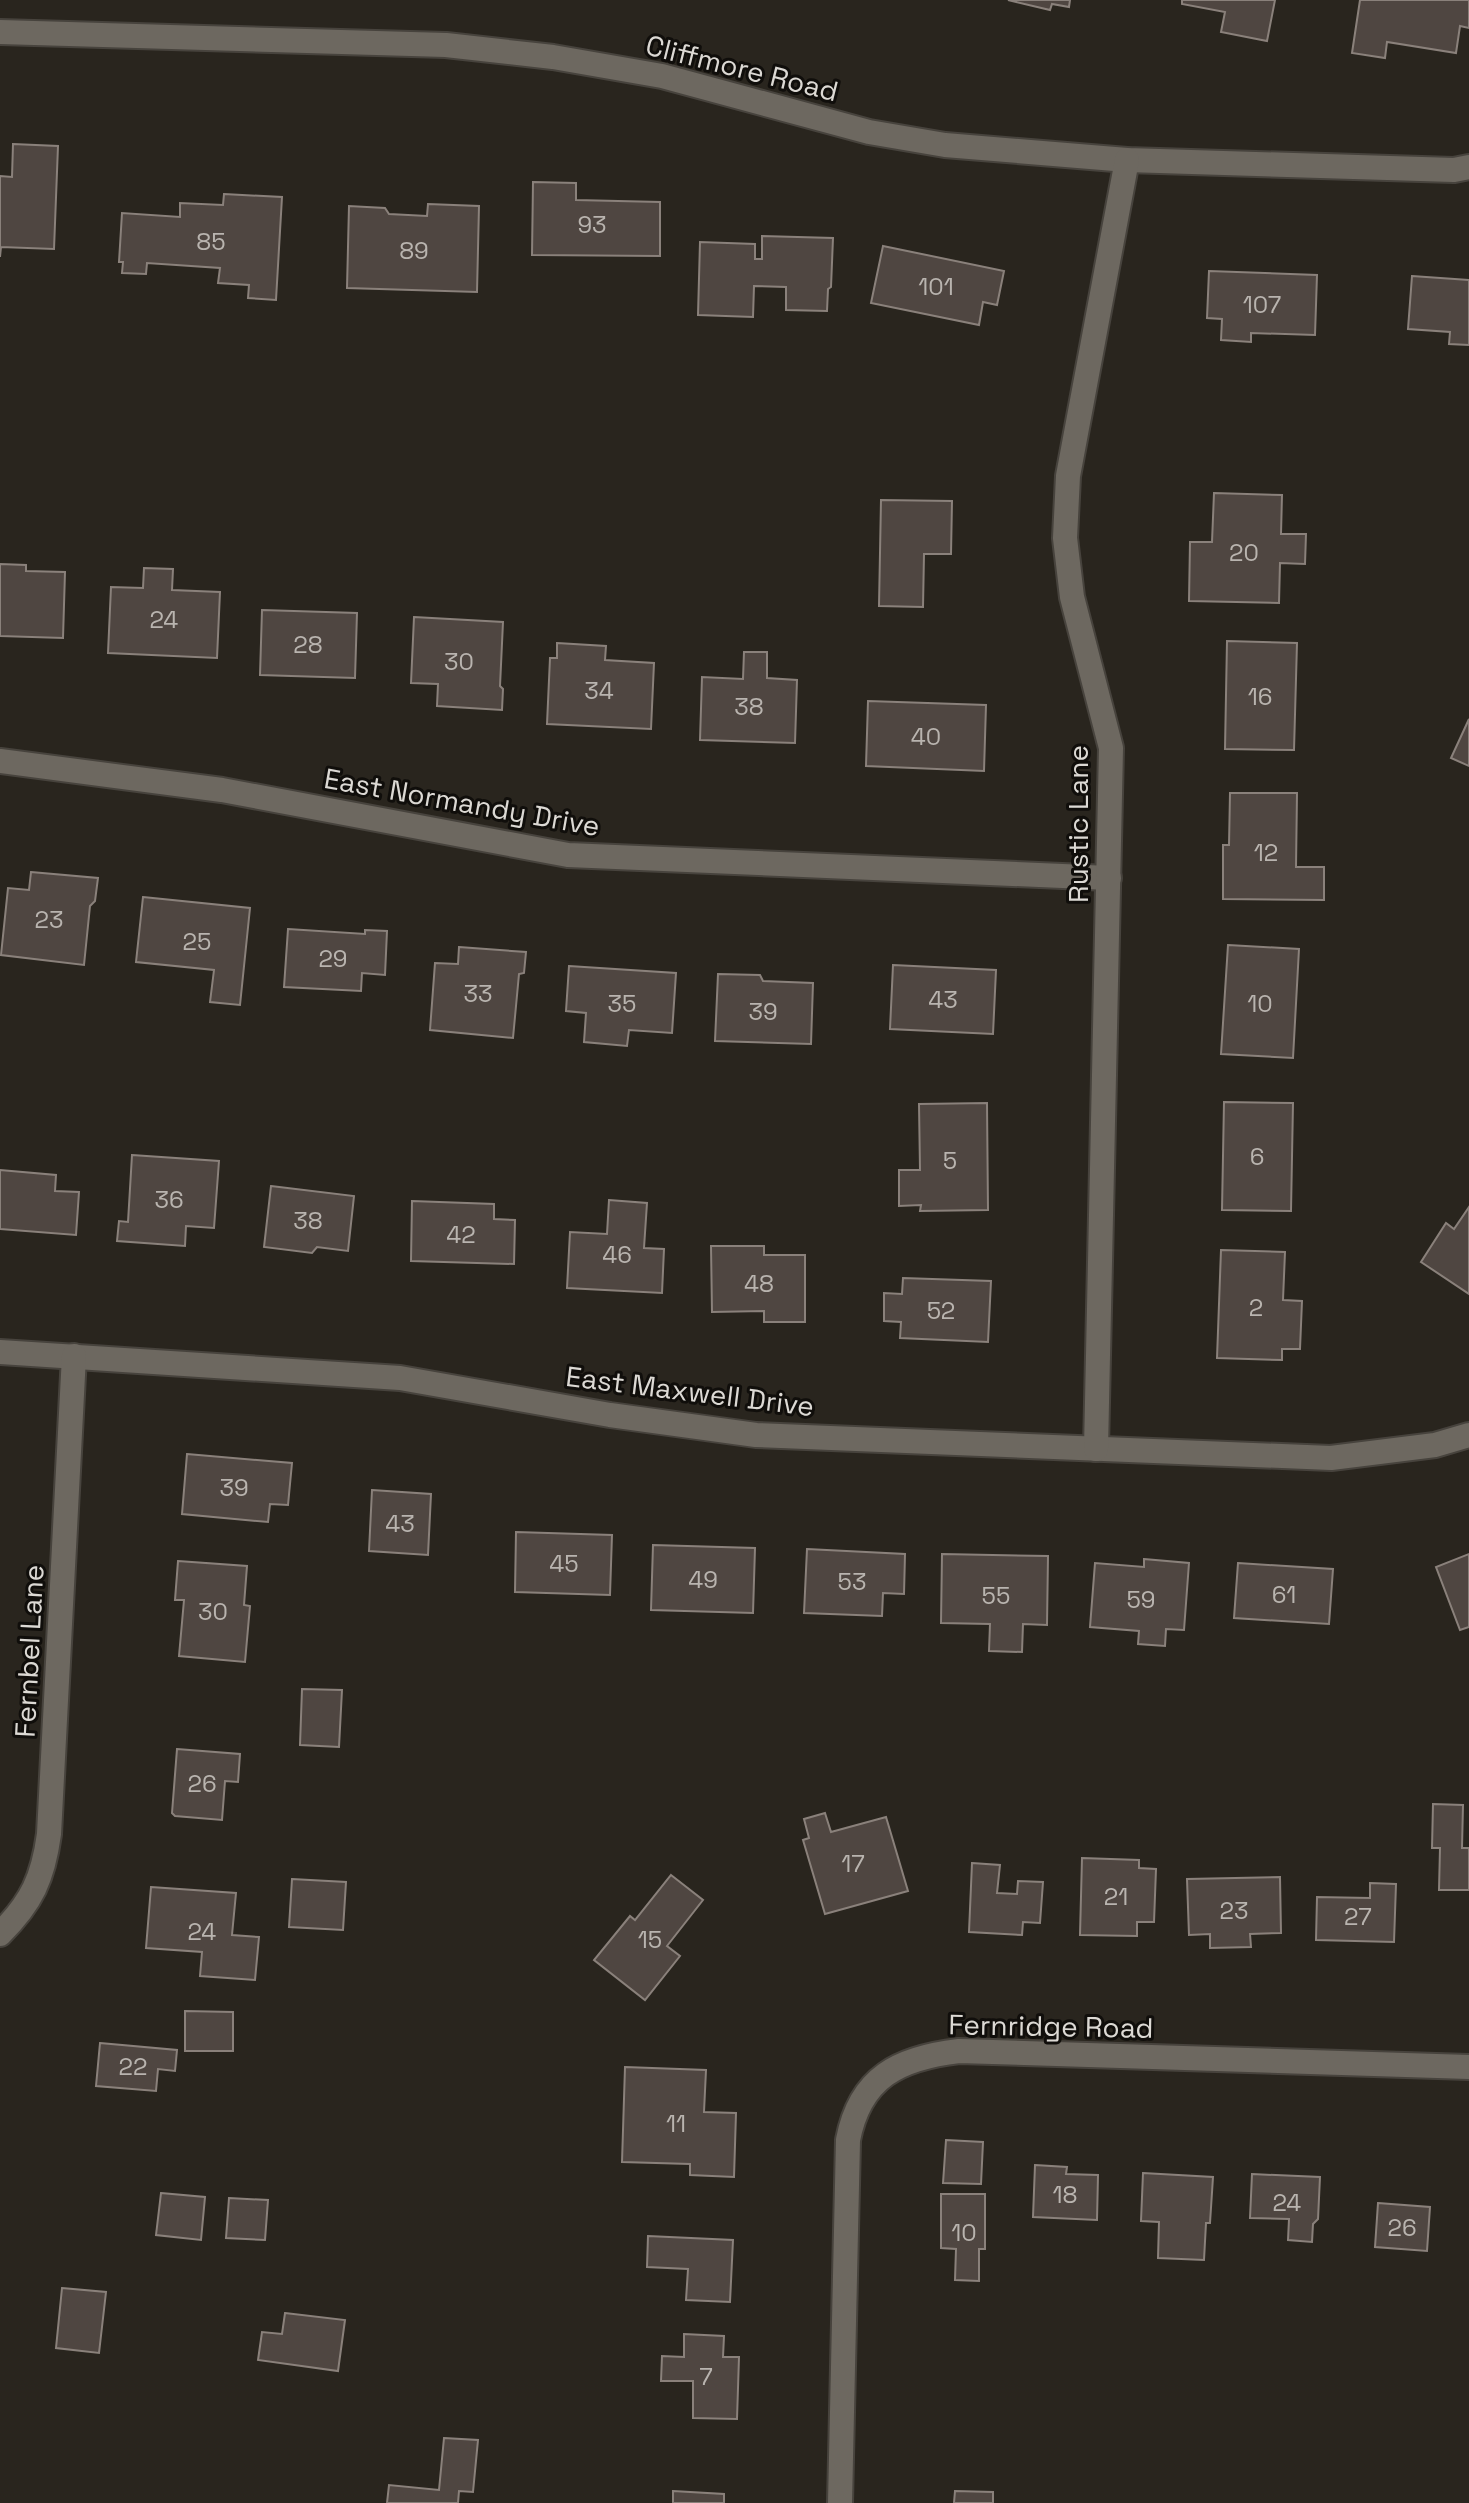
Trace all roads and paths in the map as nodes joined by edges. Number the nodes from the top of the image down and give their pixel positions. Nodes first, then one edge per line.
1 (0, 32) edge
2 (1127, 160) junction
3 (1469, 167) edge
4 (0, 761) edge
5 (1109, 878) junction
6 (0, 1352) edge
7 (74, 1356) junction
8 (1469, 1435) edge
9 (1096, 1449) junction
10 (0, 1934) edge
11 (1469, 2067) edge
12 (840, 2503) edge

1 - 2 street, Cliffmore Road
2 - 3 street, Cliffmore Road
2 - 5 street, Rustic Lane
4 - 5 street, East Normandy Drive
5 - 9 street, Rustic Lane
6 - 7 street, East Maxwell Drive
7 - 9 street, East Maxwell Drive
7 - 10 street, Fernbel Lane
8 - 9 street, East Maxwell Drive
11 - 12 street, Fernridge Road

